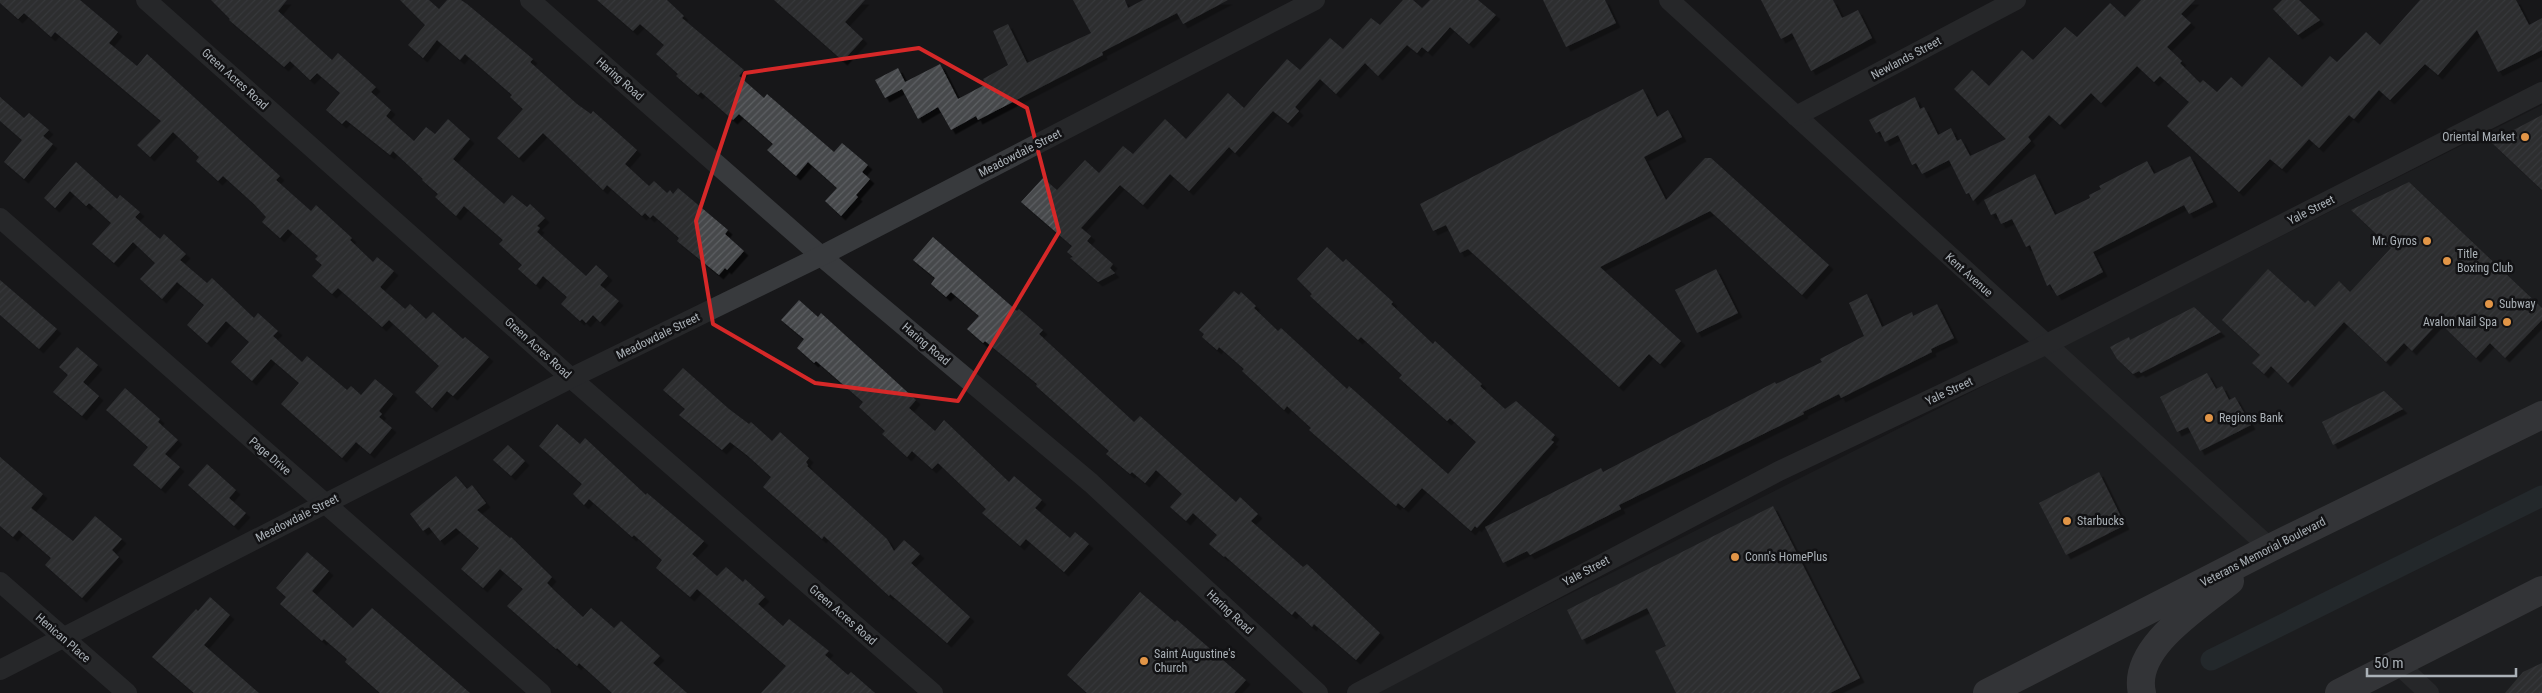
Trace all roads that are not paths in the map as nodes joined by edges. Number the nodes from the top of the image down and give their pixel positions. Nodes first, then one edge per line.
1 (146, 0) edge
2 (530, 0) edge
3 (1315, 0) edge
4 (1669, 0) edge
5 (2016, 0) edge
6 (2542, 92) edge
7 (1796, 116) junction
8 (0, 218) edge
9 (821, 256) junction
10 (2045, 345) junction
11 (571, 378) junction
12 (2542, 415) edge
13 (325, 504) junction
14 (2270, 548) junction
15 (0, 582) edge
16 (2542, 590) edge
17 (63, 639) junction
18 (2398, 664) junction
19 (0, 670) edge
20 (127, 693) edge
21 (541, 693) edge
22 (932, 693) edge
23 (1318, 693) edge
24 (1357, 693) edge
25 (1987, 693) edge
26 (2142, 693) edge
27 (2339, 693) edge
28 (2429, 693) edge

1 - 11 street, Green Acres Road
2 - 9 street, Haring Road
3 - 9 street, Meadowdale Street
4 - 7 street, Kent Avenue
5 - 7 street, Newlands Street
6 - 10 street, Yale Street
7 - 10 street, Kent Avenue
8 - 13 street, Page Drive
9 - 11 street, Meadowdale Street
9 - 23 street, Haring Road
10 - 14 street, Kent Avenue
10 - 24 street, Yale Street
11 - 13 street, Meadowdale Street
11 - 22 street, Green Acres Road
12 - 14 main road, Veterans Memorial Boulevard
13 - 17 street, Meadowdale Street
13 - 21 street, Page Drive
14 - 25 main road, Veterans Memorial Boulevard
14 - 26 main road
15 - 17 street, Henican Place
16 - 18 main road
17 - 19 street, Meadowdale Street
17 - 20 street, Henican Place
18 - 27 main road
18 - 28 street

